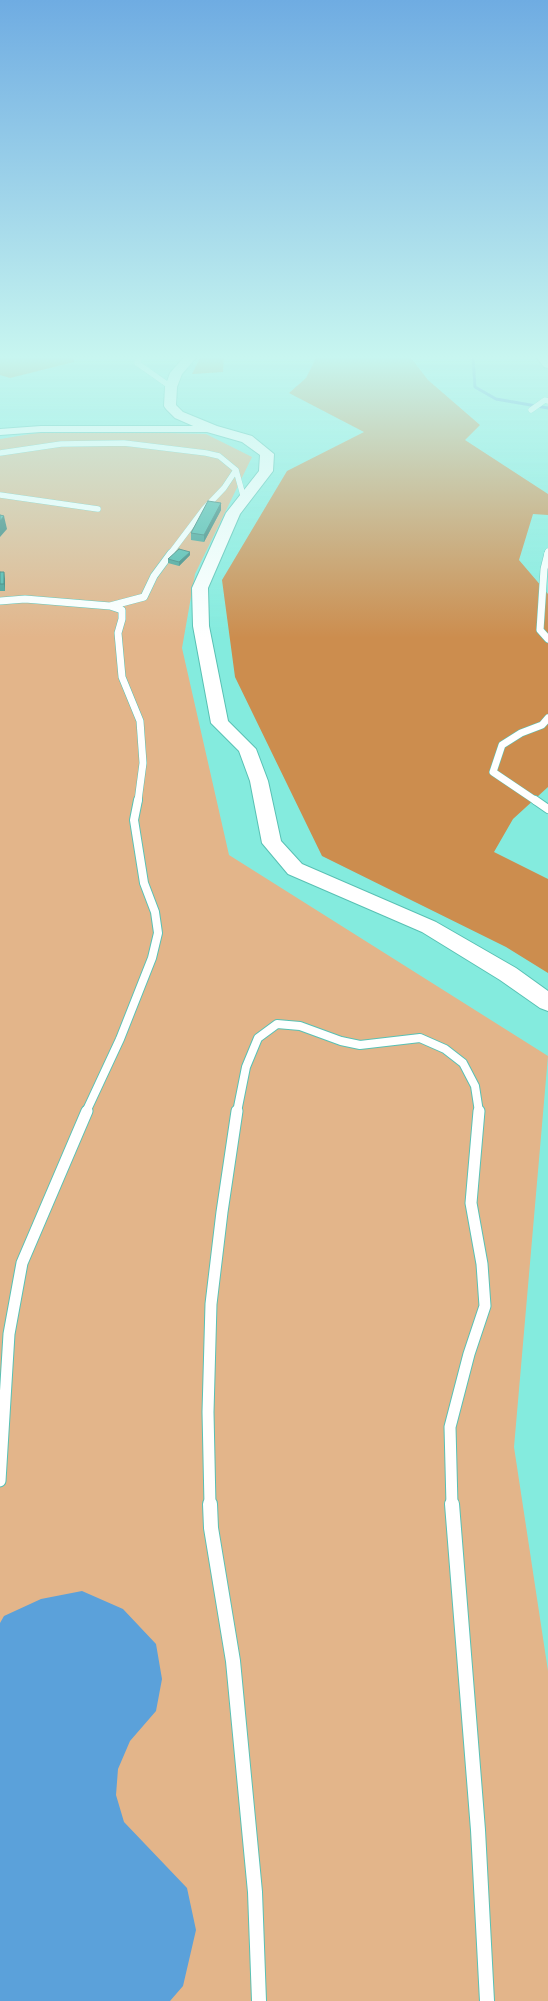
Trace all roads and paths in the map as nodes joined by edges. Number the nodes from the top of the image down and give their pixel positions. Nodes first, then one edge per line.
1 (11, 451) edge
2 (185, 451) edge
3 (264, 451) edge
4 (0, 453) edge
5 (236, 470) junction
6 (0, 495) edge
7 (9, 496) junction
8 (244, 499) junction
9 (0, 500) edge
10 (98, 509) dead end
11 (548, 552) edge
12 (0, 601) edge
13 (110, 606) junction
14 (548, 639) edge
15 (548, 718) edge
16 (548, 809) edge
17 (548, 1002) edge
18 (0, 1481) edge
19 (260, 2001) edge
20 (487, 2001) edge

1 - 4 lane
2 - 5 lane
3 - 8 street
5 - 8 lane
5 - 13 lane
6 - 7 lane
7 - 9 lane
7 - 10 lane
8 - 17 street
11 - 14 lane
12 - 13 lane
13 - 18 lane
15 - 16 lane
19 - 20 lane

